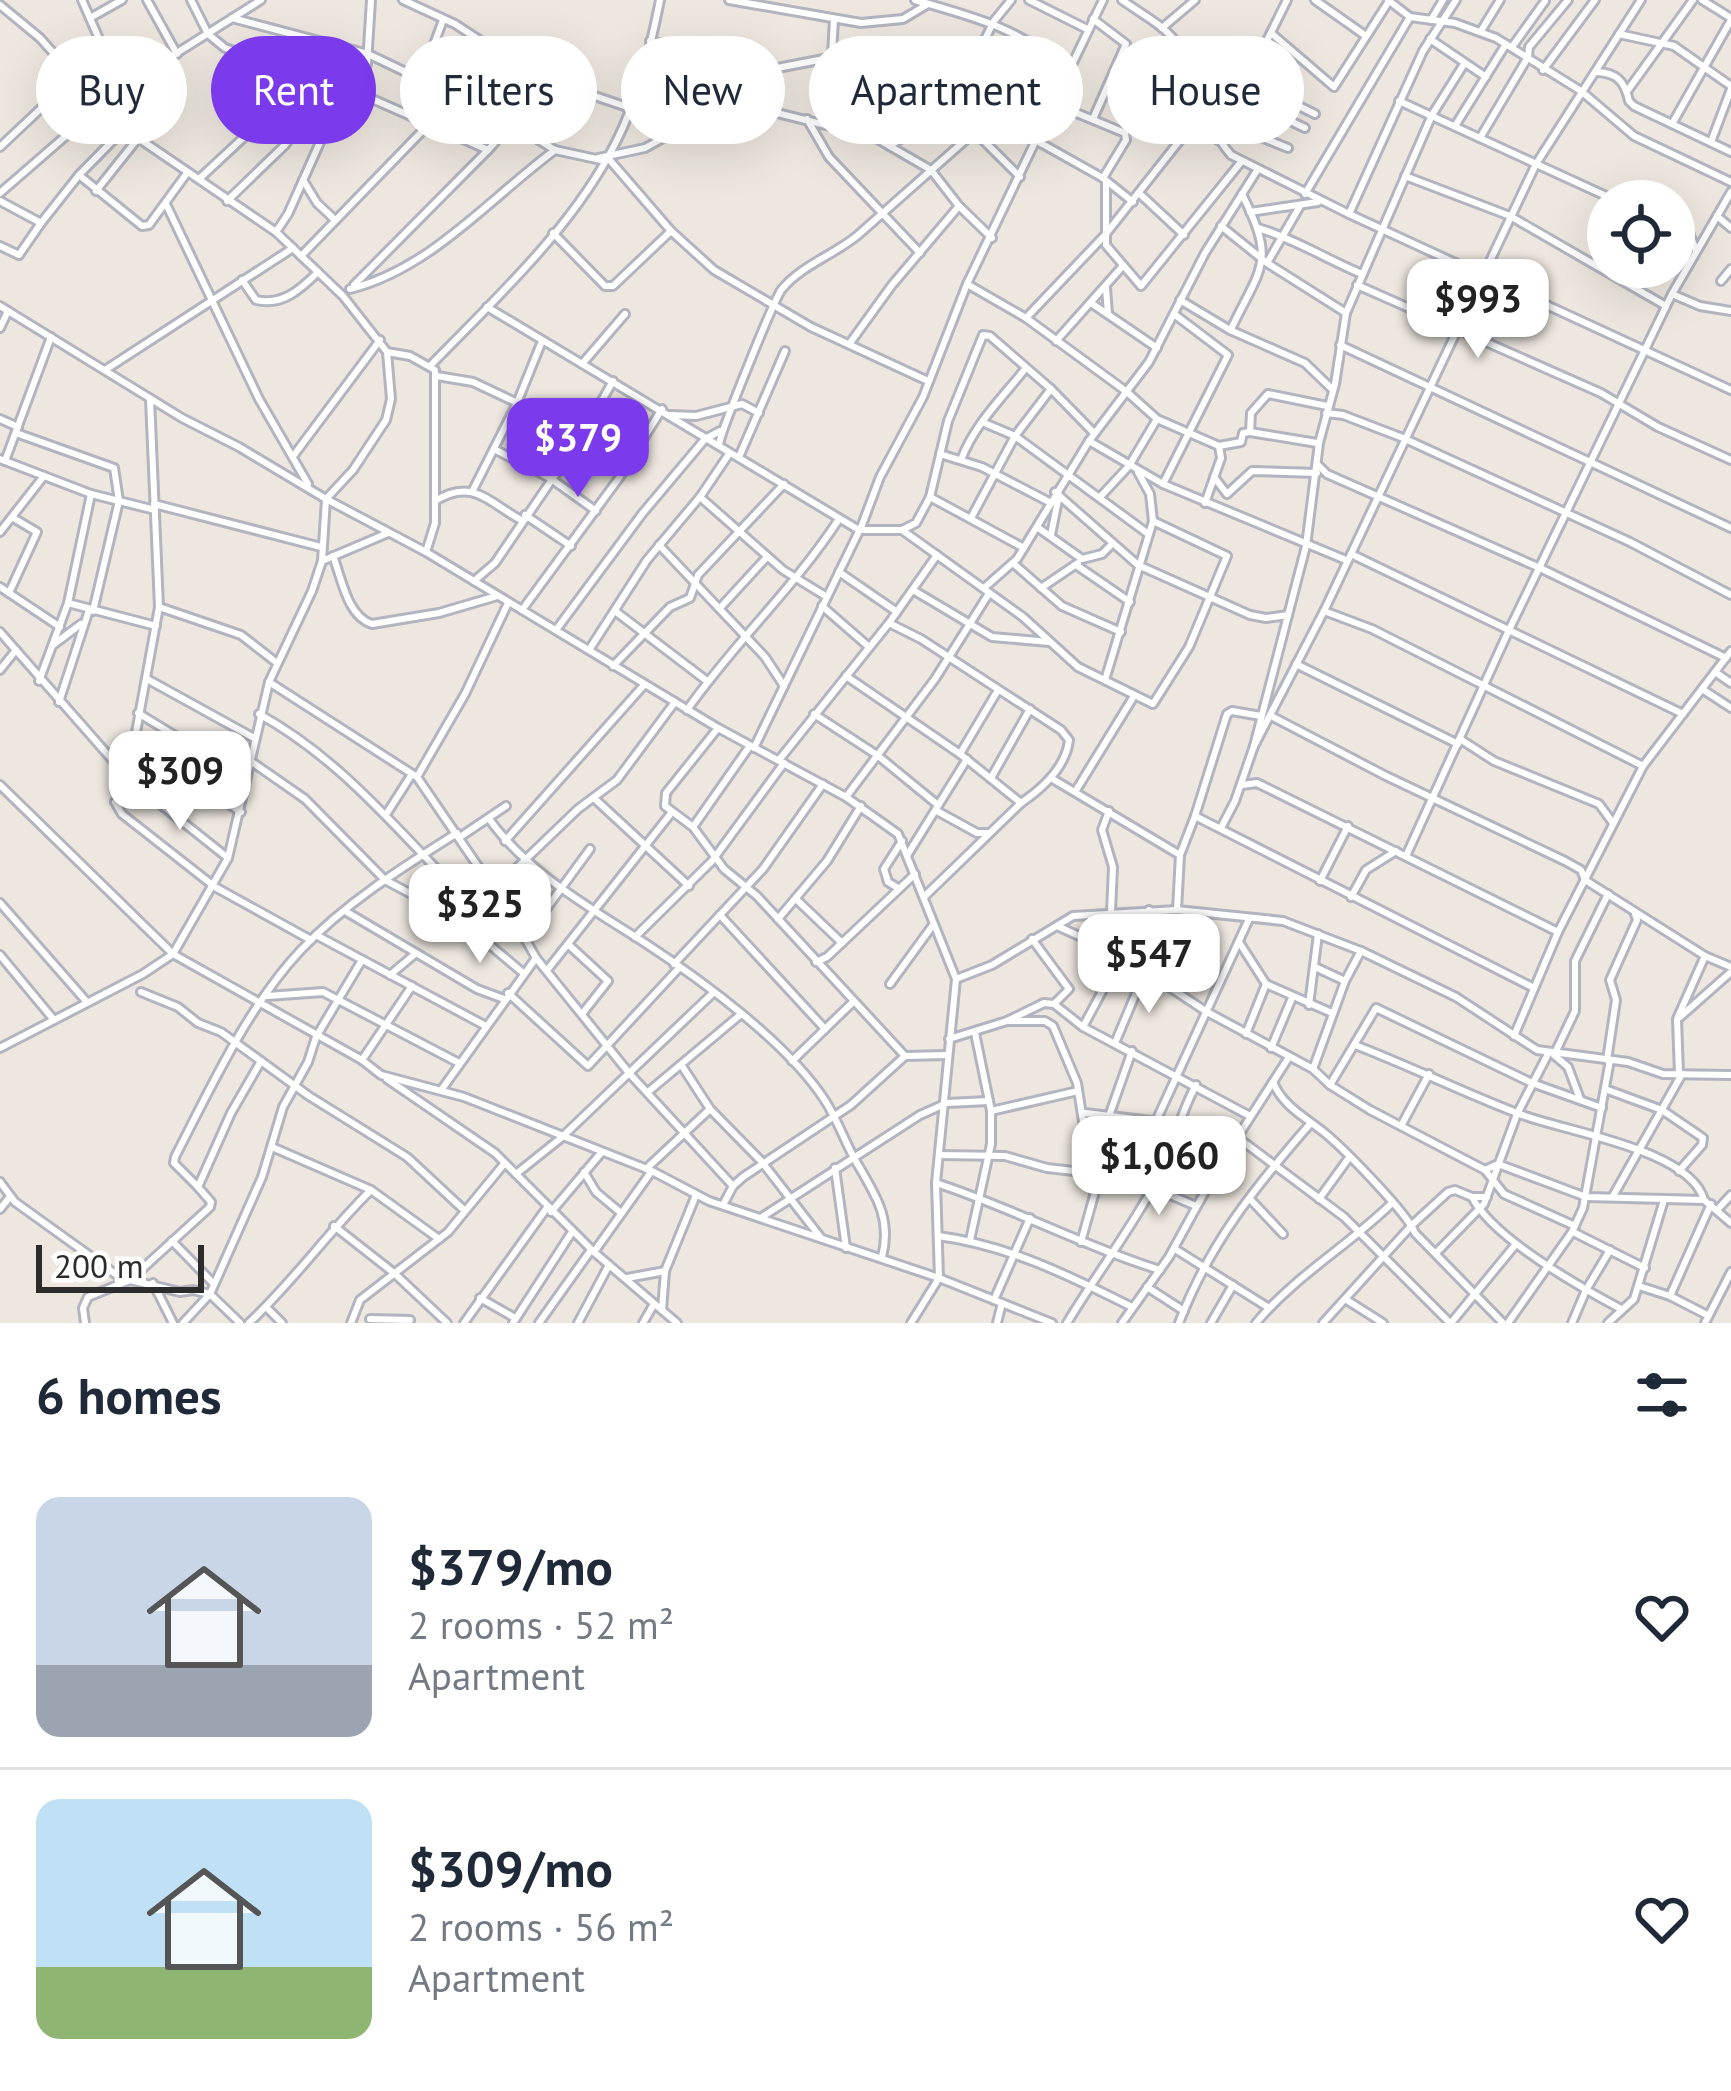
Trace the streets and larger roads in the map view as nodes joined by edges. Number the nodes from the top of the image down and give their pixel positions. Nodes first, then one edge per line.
1 (82, 0) edge
2 (122, 0) edge
3 (146, 0) edge
4 (191, 0) edge
5 (262, 0) edge
6 (371, 0) edge
7 (403, 0) edge
8 (660, 0) edge
9 (729, 0) edge
10 (915, 0) edge
11 (1011, 0) edge
12 (1029, 0) edge
13 (1103, 0) edge
14 (1122, 0) edge
15 (1145, 0) edge
16 (1196, 0) edge
17 (1287, 0) edge
18 (1316, 0) edge
19 (1443, 0) edge
20 (1456, 0) edge
21 (1500, 0) edge
22 (1568, 0) edge
23 (1595, 0) edge
24 (1641, 0) edge
25 (1698, 0) edge
26 (1392, 1) edge
27 (1544, 1) edge
28 (0, 2) edge
29 (928, 4) junction
30 (1137, 10) junction
31 (1557, 10) junction
32 (1410, 17) junction
33 (90, 18) junction
34 (232, 18) junction
35 (443, 19) junction
36 (834, 19) junction
37 (1093, 19) junction
38 (1731, 19) edge
39 (1431, 20) junction
40 (994, 21) junction
41 (1442, 22) junction
42 (1088, 28) junction
43 (1162, 28) junction
44 (1481, 31) junction
45 (1271, 33) junction
46 (208, 34) junction
47 (1619, 34) junction
48 (38, 36) edge
49 (98, 36) edge
50 (166, 36) edge
51 (211, 36) edge
52 (300, 36) edge
53 (369, 36) edge
54 (437, 36) edge
55 (651, 36) edge
56 (833, 36) edge
57 (988, 36) edge
58 (1020, 36) edge
59 (1168, 36) edge
60 (1270, 36) edge
61 (1366, 36) junction
62 (1083, 38) edge
63 (1430, 40) junction
64 (1662, 44) junction
65 (187, 46) edge
66 (1509, 46) junction
67 (1528, 57) junction
68 (1464, 64) junction
69 (1705, 65) junction
70 (1544, 70) junction
71 (1595, 72) junction
72 (1486, 77) junction
73 (1731, 87) edge
74 (1628, 90) junction
75 (1581, 91) junction
76 (1399, 100) junction
77 (621, 101) edge
78 (1304, 109) edge
79 (36, 111) edge
80 (785, 114) edge
81 (1315, 114) dead end
82 (1083, 115) edge
83 (1432, 115) junction
84 (807, 119) joint
85 (1093, 119) junction
86 (1672, 124) junction
87 (621, 125) edge
88 (1455, 126) junction
89 (1480, 138) junction
90 (1711, 142) junction
91 (59, 144) edge
92 (109, 144) edge
93 (138, 144) edge
94 (143, 144) edge
95 (237, 144) edge
96 (286, 144) edge
97 (319, 144) edge
98 (409, 144) edge
99 (475, 144) edge
100 (493, 144) edge
101 (547, 144) edge
102 (651, 144) edge
103 (886, 144) edge
104 (893, 144) edge
105 (961, 144) edge
106 (985, 144) edge
107 (1036, 144) edge
108 (1042, 144) edge
109 (1178, 144) edge
110 (1222, 144) edge
111 (1278, 144) edge
112 (890, 146) junction
113 (0, 147) edge
114 (1288, 148) dead end
115 (556, 149) junction
116 (488, 150) junction
117 (1731, 152) edge
118 (605, 158) junction
119 (1241, 162) junction
120 (1536, 164) junction
121 (931, 170) junction
122 (1257, 170) junction
123 (187, 173) junction
124 (79, 175) junction
125 (1405, 176) junction
126 (1019, 177) junction
127 (1105, 179) junction
128 (198, 180) junction
129 (303, 180) junction
130 (1731, 182) edge
131 (1587, 187) edge
132 (96, 191) junction
133 (1731, 191) edge
134 (1140, 194) junction
135 (1242, 194) junction
136 (1305, 194) junction
137 (0, 197) edge
138 (227, 201) junction
139 (1321, 201) junction
140 (1132, 202) junction
141 (166, 204) junction
142 (1105, 205) junction
143 (959, 206) junction
144 (1300, 206) junction
145 (1250, 212) junction
146 (883, 213) junction
147 (1122, 214) junction
148 (1348, 214) junction
149 (1510, 216) junction
150 (335, 220) junction
151 (1714, 220) junction
152 (41, 223) junction
153 (1221, 226) junction
154 (1258, 228) junction
155 (1731, 228) edge
156 (1382, 229) junction
157 (1695, 230) edge
158 (671, 231) junction
159 (276, 232) junction
160 (553, 233) junction
161 (1184, 235) junction
162 (1284, 235) junction
163 (1105, 236) junction
164 (992, 238) junction
165 (0, 246) edge
166 (1695, 247) edge
167 (293, 248) junction
168 (1696, 250) junction
169 (920, 253) junction
170 (301, 256) junction
171 (1266, 262) junction
172 (1122, 267) junction
173 (1731, 269) edge
174 (318, 272) junction
175 (1482, 272) junction
176 (1362, 274) junction
177 (242, 280) junction
178 (1721, 280) dead end
179 (968, 284) junction
180 (1357, 285) junction
181 (1106, 286) junction
182 (350, 289) junction
183 (1672, 294) junction
184 (343, 296) junction
185 (212, 298) junction
186 (1094, 299) junction
187 (1180, 300) junction
188 (773, 303) junction
189 (1666, 306) junction
190 (487, 307) junction
191 (4, 308) edge
192 (1104, 311) junction
193 (1731, 311) edge
194 (1346, 313) junction
195 (625, 314) dead end
196 (1174, 314) junction
197 (1026, 318) junction
198 (0, 328) edge
199 (1230, 330) junction
200 (1457, 330) junction
201 (51, 337) junction
202 (380, 340) junction
203 (542, 341) junction
204 (1056, 341) junction
205 (850, 344) junction
206 (1340, 345) junction
207 (1158, 348) junction
208 (1646, 349) junction
209 (785, 351) dead end
210 (387, 352) junction
211 (582, 364) junction
212 (430, 367) junction
213 (1025, 368) junction
214 (105, 370) junction
215 (435, 376) junction
216 (613, 381) junction
217 (928, 381) junction
218 (1428, 386) junction
219 (1051, 389) junction
220 (1731, 390) edge
221 (1127, 392) junction
222 (151, 398) junction
223 (1330, 402) junction
224 (517, 403) junction
225 (1618, 405) junction
226 (733, 406) junction
227 (662, 409) junction
228 (759, 413) junction
229 (1343, 415) junction
230 (670, 416) junction
231 (0, 419) edge
232 (1157, 419) junction
233 (988, 421) junction
234 (1023, 423) junction
235 (17, 430) junction
236 (721, 430) junction
237 (1003, 430) junction
238 (1250, 432) junction
239 (583, 434) junction
240 (1190, 434) junction
241 (1015, 436) junction
242 (1092, 437) junction
243 (1403, 438) junction
244 (705, 439) junction
245 (1318, 443) junction
246 (719, 446) junction
247 (1220, 446) junction
248 (494, 449) junction
249 (730, 452) junction
250 (940, 454) junction
251 (294, 455) junction
252 (739, 457) junction
253 (3, 460) edge
254 (961, 460) junction
255 (1731, 460) edge
256 (1590, 462) junction
257 (1133, 468) junction
258 (1317, 471) junction
259 (1067, 474) junction
260 (997, 475) junction
261 (44, 476) junction
262 (1214, 477) junction
263 (550, 478) junction
264 (1160, 482) junction
265 (784, 484) junction
266 (310, 487) junction
267 (472, 492) junction
268 (92, 494) junction
269 (1057, 494) junction
270 (1150, 494) junction
271 (1101, 496) junction
272 (1376, 496) junction
273 (700, 497) junction
274 (930, 497) junction
275 (326, 499) junction
276 (119, 501) junction
277 (435, 501) junction
278 (1051, 503) junction
279 (1205, 503) junction
280 (154, 507) junction
281 (596, 511) junction
282 (1567, 514) junction
283 (523, 517) junction
284 (15, 518) junction
285 (971, 518) junction
286 (839, 519) junction
287 (1153, 521) junction
288 (1037, 527) junction
289 (1731, 528) edge
290 (859, 530) junction
291 (902, 530) junction
292 (0, 532) edge
293 (388, 533) junction
294 (739, 533) junction
295 (1147, 533) junction
296 (1051, 535) junction
297 (659, 545) junction
298 (1111, 545) junction
299 (571, 546) junction
300 (1306, 546) junction
301 (321, 547) junction
302 (1024, 548) junction
303 (427, 553) junction
304 (937, 555) junction
305 (333, 556) junction
306 (767, 557) junction
307 (1349, 557) junction
308 (322, 561) junction
309 (1079, 562) junction
310 (1013, 563) junction
311 (1138, 566) junction
312 (1540, 568) junction
313 (839, 572) junction
314 (794, 579) junction
315 (474, 581) junction
316 (696, 581) junction
317 (0, 587) edge
318 (1042, 588) junction
319 (913, 590) junction
320 (986, 591) junction
321 (8, 593) junction
322 (1731, 595) edge
323 (497, 596) junction
324 (827, 597) junction
325 (1211, 599) junction
326 (1130, 602) junction
327 (508, 603) junction
328 (68, 604) junction
329 (822, 606) junction
330 (159, 608) junction
331 (720, 608) junction
332 (91, 610) junction
333 (522, 610) junction
334 (1324, 610) junction
335 (615, 611) junction
336 (897, 612) junction
337 (1288, 614) junction
338 (83, 622) junction
339 (889, 623) junction
340 (968, 623) junction
341 (156, 626) junction
342 (59, 627) junction
343 (556, 630) junction
344 (1509, 630) junction
345 (0, 632) edge
346 (1121, 632) junction
347 (643, 634) junction
348 (746, 637) junction
349 (1049, 642) junction
350 (52, 646) junction
351 (869, 647) junction
352 (16, 650) junction
353 (589, 650) junction
354 (1728, 654) edge
355 (948, 658) junction
356 (26, 662) junction
357 (8, 663) junction
358 (278, 663) junction
359 (856, 664) junction
360 (1296, 664) junction
361 (613, 666) junction
362 (0, 670) edge
363 (1715, 672) junction
364 (846, 676) junction
365 (145, 678) junction
366 (1105, 680) junction
367 (39, 681) junction
368 (707, 681) junction
369 (269, 682) junction
370 (860, 682) junction
371 (1731, 683) edge
372 (644, 685) junction
373 (784, 686) junction
374 (999, 688) junction
375 (1482, 688) junction
376 (1702, 689) junction
377 (1134, 696) junction
378 (59, 702) junction
379 (675, 702) junction
380 (1731, 708) edge
381 (1030, 709) junction
382 (687, 710) junction
383 (138, 712) junction
384 (260, 714) junction
385 (814, 714) junction
386 (1683, 714) junction
387 (905, 715) junction
388 (1261, 716) junction
389 (1271, 716) junction
390 (718, 728) junction
391 (254, 738) junction
392 (1459, 741) junction
393 (132, 742) junction
394 (1254, 746) junction
395 (752, 747) junction
396 (877, 755) junction
397 (964, 756) junction
398 (248, 760) junction
399 (782, 762) junction
400 (1247, 764) junction
401 (1643, 766) junction
402 (414, 775) junction
403 (129, 778) junction
404 (992, 778) junction
405 (1051, 778) junction
406 (246, 779) junction
407 (1257, 783) junction
408 (823, 784) junction
409 (1240, 785) junction
410 (1, 790) edge
411 (1075, 792) junction
412 (846, 796) junction
413 (1433, 796) junction
414 (596, 800) junction
415 (1021, 803) junction
416 (506, 806) dead end
417 (861, 806) junction
418 (937, 808) junction
419 (1108, 811) junction
420 (241, 812) junction
421 (672, 812) junction
422 (387, 814) junction
423 (1195, 816) junction
424 (488, 819) junction
425 (1613, 823) junction
426 (1348, 826) junction
427 (693, 827) junction
428 (1221, 828) junction
429 (459, 835) junction
430 (979, 837) junction
431 (902, 841) junction
432 (505, 842) junction
433 (645, 847) junction
434 (590, 849) dead end
435 (1396, 850) junction
436 (423, 854) junction
437 (908, 854) junction
438 (1180, 855) junction
439 (1406, 856) junction
440 (716, 857) junction
441 (228, 858) junction
442 (524, 860) junction
443 (1591, 869) junction
444 (1581, 870) junction
445 (483, 873) junction
446 (916, 873) junction
447 (385, 880) junction
448 (1585, 880) junction
449 (1320, 881) junction
450 (689, 886) junction
451 (215, 887) junction
452 (561, 887) junction
453 (747, 887) junction
454 (898, 888) junction
455 (494, 890) junction
456 (1608, 894) junction
457 (924, 897) junction
458 (1351, 897) junction
459 (797, 899) junction
460 (468, 901) junction
461 (0, 903) edge
462 (1629, 906) junction
463 (1149, 910) junction
464 (1178, 910) junction
465 (345, 911) junction
466 (1111, 912) junction
467 (595, 913) junction
468 (720, 915) junction
469 (541, 916) dead end
470 (1236, 918) junction
471 (778, 919) junction
472 (1249, 919) junction
473 (460, 920) junction
474 (933, 925) junction
475 (1054, 925) junction
476 (1243, 929) junction
477 (1558, 932) junction
478 (1318, 934) junction
479 (635, 937) junction
480 (314, 938) junction
481 (1032, 940) junction
482 (1238, 941) junction
483 (842, 943) junction
484 (570, 946) junction
485 (1361, 951) junction
486 (416, 953) junction
487 (173, 954) junction
488 (0, 955) edge
489 (830, 955) junction
490 (1121, 956) junction
491 (1705, 956) junction
492 (536, 958) junction
493 (362, 960) junction
494 (815, 962) junction
495 (1130, 963) junction
496 (677, 966) junction
497 (1315, 967) junction
498 (1731, 969) edge
499 (547, 970) junction
500 (522, 972) junction
501 (1144, 973) junction
502 (390, 975) junction
503 (828, 975) junction
504 (956, 979) junction
505 (1345, 981) junction
506 (890, 984) dead end
507 (1266, 984) junction
508 (412, 986) junction
509 (1534, 988) junction
510 (141, 992) dead end
511 (712, 994) junction
512 (506, 996) junction
513 (338, 998) junction
514 (1292, 998) junction
515 (264, 1000) junction
516 (86, 1001) junction
517 (853, 1002) junction
518 (1054, 1004) junction
519 (1309, 1005) junction
520 (1207, 1012) junction
521 (1331, 1013) junction
522 (582, 1014) junction
523 (740, 1016) junction
524 (1677, 1018) junction
525 (54, 1020) junction
526 (1007, 1021) junction
527 (387, 1024) junction
528 (484, 1025) junction
529 (1083, 1028) junction
530 (825, 1029) junction
531 (975, 1033) junction
532 (1246, 1034) junction
533 (1514, 1036) junction
534 (316, 1037) junction
535 (949, 1039) junction
536 (1115, 1042) junction
537 (236, 1044) junction
538 (609, 1045) junction
539 (1355, 1045) junction
540 (0, 1048) edge
541 (1271, 1048) junction
542 (1132, 1051) junction
543 (948, 1054) junction
544 (1551, 1055) junction
545 (905, 1056) junction
546 (1288, 1057) junction
547 (362, 1060) junction
548 (1609, 1060) junction
549 (261, 1061) junction
550 (793, 1061) junction
551 (459, 1063) junction
552 (682, 1066) junction
553 (1313, 1069) junction
554 (629, 1073) junction
555 (1429, 1073) junction
556 (1177, 1074) junction
557 (1681, 1074) junction
558 (381, 1075) junction
559 (1731, 1075) edge
560 (1532, 1083) junction
561 (1196, 1085) junction
562 (1330, 1085) junction
563 (294, 1086) junction
564 (1272, 1088) junction
565 (442, 1089) junction
566 (1605, 1089) junction
567 (1078, 1091) junction
568 (648, 1092) junction
569 (1580, 1100) junction
570 (989, 1101) junction
571 (946, 1103) junction
572 (1602, 1108) junction
573 (710, 1109) junction
574 (1662, 1110) junction
575 (991, 1112) junction
576 (1084, 1113) junction
577 (1517, 1114) junction
578 (835, 1115) junction
579 (1109, 1116) junction
580 (1250, 1116) junction
581 (1156, 1121) junction
582 (1177, 1124) junction
583 (1310, 1124) junction
584 (1401, 1126) junction
585 (683, 1131) junction
586 (1598, 1135) junction
587 (1238, 1137) junction
588 (561, 1138) junction
589 (272, 1147) junction
590 (1638, 1148) junction
591 (601, 1153) junction
592 (939, 1155) junction
593 (853, 1156) junction
594 (988, 1159) junction
595 (1348, 1159) junction
596 (762, 1162) junction
597 (504, 1163) junction
598 (1276, 1163) junction
599 (1498, 1164) junction
600 (835, 1168) junction
601 (649, 1170) junction
602 (1485, 1170) junction
603 (584, 1172) junction
604 (1677, 1172) junction
605 (1096, 1173) junction
606 (516, 1174) junction
607 (1493, 1181) junction
608 (0, 1182) edge
609 (936, 1183) junction
610 (733, 1186) junction
611 (1154, 1186) junction
612 (198, 1187) junction
613 (371, 1190) junction
614 (1504, 1194) junction
615 (696, 1195) junction
616 (1731, 1195) edge
617 (978, 1196) junction
618 (1613, 1196) junction
619 (791, 1197) junction
620 (1472, 1197) junction
621 (1586, 1197) junction
622 (9, 1198) junction
623 (1250, 1199) junction
624 (1319, 1199) junction
625 (1664, 1199) junction
626 (1391, 1204) junction
627 (1483, 1204) junction
628 (723, 1205) junction
629 (1711, 1205) junction
630 (1196, 1206) junction
631 (0, 1209) edge
632 (464, 1210) junction
633 (549, 1210) junction
634 (621, 1213) junction
635 (762, 1217) junction
636 (1030, 1218) junction
637 (1731, 1222) edge
638 (1412, 1225) junction
639 (334, 1226) junction
640 (1573, 1229) junction
641 (572, 1232) junction
642 (1362, 1233) junction
643 (1283, 1234) dead end
644 (938, 1236) junction
645 (439, 1239) junction
646 (172, 1240) junction
647 (970, 1240) junction
648 (824, 1241) junction
649 (1081, 1242) junction
650 (1516, 1244) junction
651 (846, 1248) junction
652 (1174, 1249) junction
653 (1610, 1250) junction
654 (592, 1251) junction
655 (1437, 1252) junction
656 (1013, 1253) junction
657 (1109, 1254) junction
658 (1387, 1257) junction
659 (882, 1258) junction
660 (1548, 1263) junction
661 (609, 1265) junction
662 (1203, 1266) junction
663 (1645, 1268) junction
664 (1160, 1270) junction
665 (664, 1271) junction
666 (1731, 1272) edge
667 (394, 1273) junction
668 (624, 1278) junction
669 (939, 1278) junction
670 (210, 1280) junction
671 (127, 1281) junction
672 (153, 1283) junction
673 (1089, 1286) junction
674 (1233, 1286) junction
675 (1639, 1286) junction
676 (1147, 1287) junction
677 (1586, 1290) junction
678 (200, 1291) junction
679 (1476, 1293) junction
680 (210, 1294) junction
681 (1670, 1296) junction
682 (480, 1298) junction
683 (1345, 1299) junction
684 (998, 1301) junction
685 (414, 1305) junction
686 (266, 1307) junction
687 (658, 1307) junction
688 (1132, 1307) junction
689 (1269, 1309) junction
690 (1621, 1309) junction
691 (1184, 1311) junction
692 (355, 1313) junction
693 (1706, 1319) edge
694 (1124, 1320) edge
695 (373, 1321) edge
696 (514, 1321) edge
697 (411, 1322) edge
698 (85, 1323) edge
699 (173, 1323) edge
700 (183, 1323) edge
701 (245, 1323) edge
702 (281, 1323) edge
703 (351, 1323) edge
704 (447, 1323) edge
705 (464, 1323) edge
706 (539, 1323) edge
707 (578, 1323) edge
708 (643, 1323) edge
709 (677, 1323) edge
710 (911, 1323) edge
711 (997, 1323) edge
712 (1052, 1323) edge
713 (1067, 1323) edge
714 (1138, 1323) edge
715 (1179, 1323) edge
716 (1211, 1323) edge
717 (1256, 1323) edge
718 (1323, 1323) edge
719 (1383, 1323) edge
720 (1450, 1323) edge
721 (1505, 1323) edge
722 (1572, 1323) edge
723 (1608, 1323) edge

1 - 33 street
2 - 33 street
3 - 50 street
4 - 46 street
5 - 34 street
6 - 53 street
7 - 35 street
8 - 55 street
9 - 36 street
10 - 29 street
11 - 40 street
12 - 42 street
13 - 37 street
14 - 30 street
15 - 30 street
16 - 43 street
17 - 45 street
18 - 61 street
19 - 39 street
20 - 41 street
21 - 44 street
22 - 31 street
23 - 70 street
24 - 47 street
25 - 38 street
25 - 64 street
26 - 32 street
26 - 61 street
27 - 31 street
27 - 66 street
28 - 48 street
29 - 36 street
29 - 40 street
30 - 43 street
31 - 67 street
32 - 39 street
32 - 136 street
33 - 49 street
34 - 46 street
34 - 52 street
35 - 54 street
35 - 77 street
36 - 56 street
37 - 42 street
37 - 85 street
38 - 69 street
39 - 41 street
40 - 57 street
40 - 58 street
41 - 44 street
41 - 63 street
42 - 62 street
43 - 59 street
44 - 66 street
45 - 60 street
45 - 61 street
46 - 51 street
46 - 65 street
47 - 64 street
47 - 71 street
63 - 68 street
63 - 76 street
64 - 69 street
64 - 74 street
66 - 67 street
66 - 72 street
67 - 70 street
67 - 89 street
68 - 72 street
68 - 83 street
69 - 73 street
69 - 86 street
70 - 75 street
71 - 74 street
71 - 75 street
72 - 88 street
73 - 90 street
74 - 86 street
75 - 120 street
75 - 130 street
76 - 83 street
76 - 148 street
78 - 81 street
79 - 113 street
80 - 84 street
82 - 85 street
83 - 88 street
83 - 125 street
84 - 146 street
85 - 127 street
86 - 90 street
87 - 118 street
88 - 89 street
89 - 120 street
90 - 117 street
91 - 137 street
92 - 124 street
93 - 132 street
94 - 123 street
95 - 128 street
96 - 138 street
97 - 129 street
98 - 150 street
99 - 116 street
100 - 116 street
101 - 115 street
102 - 118 street
103 - 112 street
104 - 112 street
105 - 121 street
106 - 126 street
107 - 126 street
108 - 127 street
109 - 134 street
110 - 119 street
111 - 114 street
112 - 121 street
115 - 118 street
115 - 182 street
116 - 182 street
118 - 158 street
118 - 160 street
119 - 122 street
119 - 161 street
120 - 131 street
120 - 149 street
121 - 143 street
121 - 146 street
122 - 135 street
122 - 136 street
123 - 128 street
123 - 141 street
124 - 132 street
124 - 152 street
125 - 149 street
125 - 156 street
126 - 164 street
127 - 140 street
127 - 142 street
128 - 138 street
129 - 150 street
129 - 159 street
132 - 141 street
133 - 151 street
134 - 140 street
134 - 161 street
135 - 145 street
135 - 153 street
136 - 139 street
137 - 152 street
138 - 159 street
139 - 144 street
139 - 148 street
140 - 147 street
141 - 185 street
142 - 147 street
142 - 163 street
143 - 164 street
143 - 169 street
144 - 145 street
144 - 162 street
145 - 154 street
146 - 169 street
146 - 188 street
147 - 163 street
148 - 156 street
149 - 175 street
149 - 189 street
150 - 170 street
151 - 155 street
151 - 157 street
151 - 168 street
152 - 165 street
153 - 171 street
153 - 187 street
154 - 162 street
154 - 171 street
156 - 175 street
156 - 176 street
158 - 160 street
158 - 188 street
159 - 167 street
160 - 190 street
161 - 172 street
162 - 171 street
162 - 176 street
163 - 172 street
163 - 197 street
164 - 179 street
166 - 168 street
167 - 170 street
167 - 177 street
168 - 183 street
169 - 205 street
170 - 174 street
171 - 194 street
171 - 199 street
172 - 181 street
173 - 178 street
174 - 177 street
174 - 184 street
175 - 200 street
175 - 208 street
176 - 180 street
177 - 185 street
179 - 197 street
179 - 217 street
180 - 194 street
180 - 200 street
181 - 186 street
181 - 192 street
182 - 184 street
183 - 189 street
183 - 193 street
184 - 202 street
185 - 214 street
185 - 251 street
186 - 192 street
186 - 204 street
187 - 196 street
187 - 199 street
188 - 205 street
188 - 226 street
189 - 208 street
190 - 203 street
190 - 212 street
191 - 198 street
191 - 201 street
192 - 207 street
194 - 206 street
195 - 211 street
196 - 207 street
196 - 240 street
197 - 204 street
199 - 223 street
200 - 218 street
200 - 225 street
201 - 214 street
201 - 235 street
202 - 210 street
202 - 251 street
203 - 211 street
203 - 224 street
204 - 221 street
205 - 217 street
206 - 218 street
206 - 223 street
207 - 221 street
208 - 220 street
208 - 225 street
209 - 228 street
210 - 212 street
210 - 275 street
211 - 216 street
212 - 215 street
213 - 219 street
213 - 233 street
213 - 250 street
214 - 222 street
215 - 224 street
215 - 277 street
216 - 227 street
216 - 239 street
217 - 290 street
218 - 243 street
218 - 256 street
219 - 234 street
219 - 242 street
221 - 232 street
221 - 242 street
222 - 266 street
222 - 280 street
223 - 229 street
223 - 229 street
223 - 238 street
223 - 245 street
224 - 239 street
224 - 248 street
225 - 255 street
225 - 256 street
226 - 228 street
226 - 230 street
226 - 236 street
227 - 230 street
227 - 281 street
228 - 252 street
229 - 243 street
230 - 244 street
231 - 235 street
232 - 240 street
232 - 257 street
233 - 237 street
233 - 254 street
234 - 237 street
234 - 241 street
235 - 253 street
235 - 276 street
236 - 244 street
236 - 246 street
237 - 241 street
238 - 245 street
238 - 247 street
239 - 263 street
240 - 247 street
240 - 264 street
241 - 259 street
241 - 260 street
242 - 257 street
242 - 259 street
243 - 272 street
243 - 282 street
244 - 246 street
244 - 343 street
245 - 258 street
246 - 249 street
247 - 262 street
248 - 263 street
248 - 267 street
249 - 252 street
249 - 273 street
250 - 254 street
250 - 274 street
251 - 266 street
252 - 265 street
253 - 261 street
254 - 260 street
256 - 282 street
256 - 289 street
257 - 264 street
257 - 270 street
257 - 271 street
258 - 262 street
258 - 272 street
258 - 300 street
259 - 269 street
259 - 271 street
260 - 278 street
260 - 285 street
261 - 268 street
261 - 284 street
262 - 279 street
263 - 281 street
263 - 283 street
264 - 270 street
264 - 279 street
265 - 286 street
265 - 294 street
266 - 275 street
267 - 277 street
267 - 283 street
268 - 276 street
268 - 328 street
269 - 278 street
269 - 296 street
269 - 298 street
270 - 287 street
271 - 295 street
272 - 307 street
272 - 312 street
273 - 294 street
273 - 297 street
274 - 285 street
274 - 291 street
275 - 293 street
275 - 301 street
276 - 280 street
276 - 332 street
277 - 303 street
278 - 288 street
279 - 300 street
280 - 301 street
280 - 330 street
281 - 299 street
282 - 312 street
282 - 322 street
283 - 299 street
283 - 315 street
284 - 292 street
284 - 321 street
285 - 302 street
286 - 290 street
286 - 314 street
287 - 295 street
287 - 325 street
288 - 296 street
288 - 302 street
290 - 291 street
290 - 313 street
291 - 304 street
293 - 303 street
293 - 305 street
294 - 306 street
294 - 316 street
295 - 311 street
296 - 309 street
297 - 316 street
297 - 335 street
298 - 309 street
298 - 311 street
299 - 333 street
300 - 307 street
300 - 337 street
301 - 308 street
302 - 310 street
303 - 315 street
304 - 319 street
304 - 320 street
305 - 308 street
305 - 323 street
306 - 314 street
306 - 331 street
307 - 334 street
307 - 344 street
308 - 358 street
309 - 318 street
309 - 326 street
310 - 318 street
310 - 320 street
311 - 325 street
311 - 326 street
312 - 344 street
312 - 354 street
313 - 324 street
313 - 336 street
314 - 324 street
314 - 348 street
315 - 323 street
316 - 331 street
316 - 347 street
317 - 321 street
318 - 346 street
319 - 336 street
319 - 340 street
320 - 340 street
320 - 349 street
321 - 342 street
323 - 327 street
324 - 329 street
325 - 337 street
325 - 377 street
326 - 346 street
327 - 333 street
327 - 402 street
328 - 332 street
328 - 342 street
329 - 351 street
329 - 373 street
330 - 341 street
330 - 358 street
331 - 348 street
332 - 338 street
332 - 341 street
333 - 343 street
334 - 360 street
334 - 375 street
335 - 347 street
335 - 353 street
336 - 339 street
337 - 388 street
338 - 350 street
338 - 378 street
339 - 351 street
339 - 355 street
340 - 349 street
340 - 355 street
341 - 365 street
342 - 350 street
343 - 353 street
344 - 375 street
344 - 386 street
345 - 352 street
346 - 366 street
347 - 361 street
347 - 368 street
348 - 368 street
348 - 373 street
349 - 366 street
350 - 367 street
351 - 359 street
352 - 356 street
352 - 357 street
353 - 361 street
354 - 363 street
355 - 374 street
355 - 387 street
356 - 357 street
356 - 367 street
357 - 362 street
358 - 369 street
359 - 364 street
359 - 370 street
360 - 389 street
360 - 392 street
361 - 372 street
363 - 371 street
363 - 376 street
364 - 370 street
364 - 385 street
365 - 383 street
365 - 391 street
366 - 377 street
367 - 378 street
368 - 382 street
369 - 384 street
369 - 402 street
370 - 387 street
372 - 379 street
372 - 432 street
373 - 395 street
374 - 381 street
374 - 397 street
375 - 392 street
375 - 401 street
376 - 380 street
376 - 386 street
377 - 411 street
378 - 403 street
379 - 382 street
379 - 414 street
381 - 404 street
381 - 405 street
382 - 390 street
383 - 393 street
383 - 406 street
384 - 391 street
384 - 422 street
385 - 396 street
385 - 399 street
386 - 401 street
387 - 396 street
387 - 397 street
388 - 394 street
388 - 423 street
389 - 394 street
389 - 413 street
390 - 395 street
390 - 421 street
391 - 398 street
392 - 413 street
392 - 425 street
393 - 403 street
393 - 420 street
394 - 400 street
395 - 399 street
395 - 427 street
396 - 412 street
396 - 418 street
397 - 404 street
397 - 418 street
398 - 406 street
398 - 447 street
399 - 408 street
399 - 440 street
400 - 407 street
400 - 409 street
401 - 425 street
402 - 422 street
402 - 429 street
403 - 441 street
403 - 451 street
404 - 415 street
405 - 411 street
405 - 415 street
406 - 420 street
407 - 409 street
407 - 426 street
408 - 412 street
408 - 453 street
409 - 428 street
410 - 487 street
411 - 419 street
412 - 417 street
413 - 439 street
413 - 444 street
414 - 433 street
414 - 442 street
415 - 430 street
416 - 424 street
417 - 431 street
417 - 459 street
418 - 430 street
418 - 437 street
419 - 438 street
419 - 466 street
420 - 441 street
421 - 427 street
421 - 433 street
422 - 436 street
423 - 428 street
423 - 438 street
424 - 429 street
424 - 432 street
425 - 443 street
426 - 435 street
426 - 449 street
427 - 440 street
428 - 449 street
429 - 436 street
429 - 445 street
430 - 457 street
431 - 437 street
431 - 454 street
432 - 442 street
433 - 450 street
433 - 467 street
434 - 452 street
435 - 439 street
435 - 458 street
436 - 447 street
436 - 460 street
437 - 446 street
438 - 464 street
439 - 477 street
440 - 450 street
440 - 453 street
441 - 451 street
442 - 452 street
442 - 455 street
443 - 444 street
443 - 448 street
444 - 448 street
445 - 455 street
445 - 460 street
446 - 454 street
446 - 457 street
447 - 465 street
447 - 473 street
448 - 456 street
448 - 477 street
449 - 458 street
450 - 479 street
451 - 480 street
451 - 487 street
452 - 467 street
452 - 469 street
453 - 468 street
453 - 471 street
454 - 483 street
455 - 492 street
456 - 462 street
456 - 544 street
457 - 474 street
458 - 509 street
459 - 471 street
459 - 483 street
460 - 473 street
461 - 516 street
462 - 491 street
462 - 548 street
463 - 464 street
463 - 466 street
463 - 495 street
464 - 470 street
465 - 480 street
465 - 486 street
466 - 475 street
467 - 479 street
467 - 484 street
468 - 496 street
468 - 530 street
470 - 472 street
470 - 476 street
471 - 494 street
472 - 476 street
472 - 478 street
473 - 500 street
474 - 504 street
474 - 506 street
475 - 481 street
475 - 490 street
476 - 482 street
477 - 509 street
478 - 485 street
478 - 497 street
479 - 496 street
480 - 493 street
480 - 515 street
481 - 504 street
481 - 518 street
482 - 507 street
482 - 520 street
483 - 489 street
484 - 499 street
484 - 522 street
485 - 505 street
485 - 533 street
486 - 502 street
486 - 512 street
487 - 515 street
487 - 516 street
488 - 525 street
489 - 494 street
489 - 503 street
490 - 495 street
490 - 529 street
491 - 498 street
491 - 524 street
492 - 499 street
492 - 500 street
493 - 502 street
493 - 513 street
494 - 503 street
495 - 501 street
496 - 511 street
496 - 538 street
497 - 505 street
497 - 519 street
498 - 524 street
499 - 522 street
500 - 512 street
501 - 520 street
501 - 536 street
502 - 508 street
503 - 517 street
504 - 535 street
505 - 521 street
507 - 514 street
507 - 532 street
508 - 527 street
508 - 528 street
509 - 533 street
510 - 537 street
511 - 523 street
511 - 554 street
512 - 528 street
512 - 538 street
513 - 515 street
513 - 527 street
513 - 534 street
514 - 519 street
514 - 541 street
515 - 534 street
515 - 537 street
516 - 525 street
517 - 530 street
517 - 545 street
518 - 526 street
518 - 529 street
519 - 521 street
520 - 532 street
520 - 556 street
521 - 553 street
522 - 538 street
523 - 550 street
523 - 552 street
524 - 557 street
525 - 540 street
526 - 531 street
526 - 567 street
527 - 547 street
527 - 551 street
528 - 551 street
529 - 536 street
530 - 550 street
531 - 535 street
531 - 570 street
532 - 541 street
533 - 544 street
534 - 547 street
534 - 563 street
535 - 543 street
536 - 542 street
537 - 549 street
537 - 612 street
538 - 554 street
539 - 555 street
539 - 560 street
539 - 562 street
541 - 546 street
542 - 556 street
542 - 579 street
543 - 545 street
543 - 571 street
544 - 548 street
544 - 560 street
544 - 569 street
545 - 578 street
546 - 553 street
546 - 564 street
547 - 558 street
548 - 557 street
548 - 566 street
549 - 563 street
549 - 612 street
550 - 578 street
551 - 565 street
552 - 568 street
552 - 573 street
553 - 562 street
554 - 568 street
554 - 588 street
555 - 577 street
555 - 584 street
556 - 561 street
556 - 581 street
557 - 559 street
557 - 574 street
558 - 565 street
558 - 597 street
560 - 569 street
560 - 577 street
561 - 580 street
561 - 582 street
562 - 584 street
563 - 589 street
563 - 632 street
564 - 580 street
564 - 583 street
565 - 588 street
566 - 572 street
566 - 574 street
567 - 575 street
567 - 576 street
568 - 585 street
569 - 572 street
570 - 571 street
570 - 575 street
571 - 592 street
571 - 593 street
572 - 586 street
573 - 585 street
573 - 596 street
574 - 590 street
574 - 604 street
575 - 594 street
576 - 579 street
576 - 605 street
577 - 586 street
577 - 599 street
578 - 593 street
578 - 596 street
579 - 581 street
580 - 587 street
581 - 582 street
582 - 611 street
583 - 595 street
583 - 598 street
584 - 602 street
585 - 601 street
585 - 610 street
586 - 590 street
586 - 621 street
587 - 598 street
587 - 630 street
588 - 591 street
588 - 606 street
589 - 613 street
589 - 670 street
590 - 604 street
590 - 618 street
591 - 601 street
591 - 603 street
592 - 594 street
592 - 609 street
593 - 600 street
593 - 659 street
594 - 605 street
594 - 617 street
595 - 624 street
595 - 626 street
596 - 610 street
596 - 619 street
597 - 606 street
597 - 632 street
598 - 623 street
598 - 624 street
599 - 602 street
599 - 607 street
599 - 621 street
600 - 619 street
600 - 651 street
601 - 615 street
601 - 634 street
602 - 607 street
603 - 633 street
603 - 634 street
604 - 629 street
605 - 611 street
605 - 649 street
606 - 633 street
607 - 614 street
607 - 627 street
608 - 622 street
609 - 617 street
609 - 644 street
610 - 628 street
611 - 630 street
611 - 657 street
612 - 646 street
613 - 639 street
613 - 645 street
614 - 627 street
614 - 640 street
615 - 628 street
615 - 665 street
616 - 629 street
617 - 636 street
617 - 647 street
618 - 621 street
618 - 625 street
619 - 635 street
619 - 648 street
620 - 627 street
620 - 627 street
620 - 638 street
621 - 640 street
622 - 631 street
622 - 671 street
623 - 643 street
623 - 662 street
624 - 642 street
625 - 629 street
625 - 663 street
626 - 638 street
626 - 642 street
627 - 650 street
627 - 655 street
628 - 635 street
629 - 637 street
629 - 681 street
630 - 652 street
632 - 645 street
633 - 641 street
633 - 682 street
634 - 654 street
635 - 648 street
636 - 649 street
636 - 656 street
638 - 655 street
638 - 658 street
639 - 667 street
639 - 686 street
640 - 653 street
640 - 660 street
641 - 654 street
641 - 696 street
642 - 658 street
642 - 689 street
644 - 647 street
644 - 669 street
645 - 667 street
646 - 670 street
646 - 671 street
647 - 656 street
648 - 651 street
649 - 657 street
650 - 660 street
650 - 679 street
651 - 659 street
652 - 662 street
652 - 664 street
653 - 663 street
653 - 677 street
654 - 661 street
654 - 706 street
655 - 679 street
656 - 673 street
656 - 684 street
657 - 664 street
657 - 673 street
658 - 683 street
658 - 720 street
659 - 669 street
660 - 677 street
660 - 721 street
661 - 668 street
661 - 707 street
662 - 674 street
662 - 691 street
663 - 675 street
664 - 676 street
665 - 668 street
665 - 687 street
666 - 693 street
667 - 685 street
667 - 692 street
668 - 687 street
669 - 684 street
669 - 710 street
670 - 678 street
670 - 680 street
671 - 672 street
671 - 698 street
672 - 678 street
672 - 699 street
673 - 688 street
673 - 713 street
674 - 689 street
674 - 716 street
675 - 681 street
675 - 690 street
676 - 688 street
676 - 691 street
677 - 690 street
677 - 722 street
678 - 680 street
679 - 720 street
679 - 721 street
680 - 700 street
680 - 701 street
681 - 693 street
682 - 696 street
682 - 705 street
683 - 718 street
683 - 719 street
684 - 711 street
684 - 712 street
685 - 697 street
685 - 704 street
686 - 701 street
686 - 702 street
687 - 708 street
687 - 709 street
688 - 694 street
689 - 717 street
690 - 723 street
691 - 715 street
692 - 695 street
692 - 703 street
694 - 714 street
695 - 697 street

